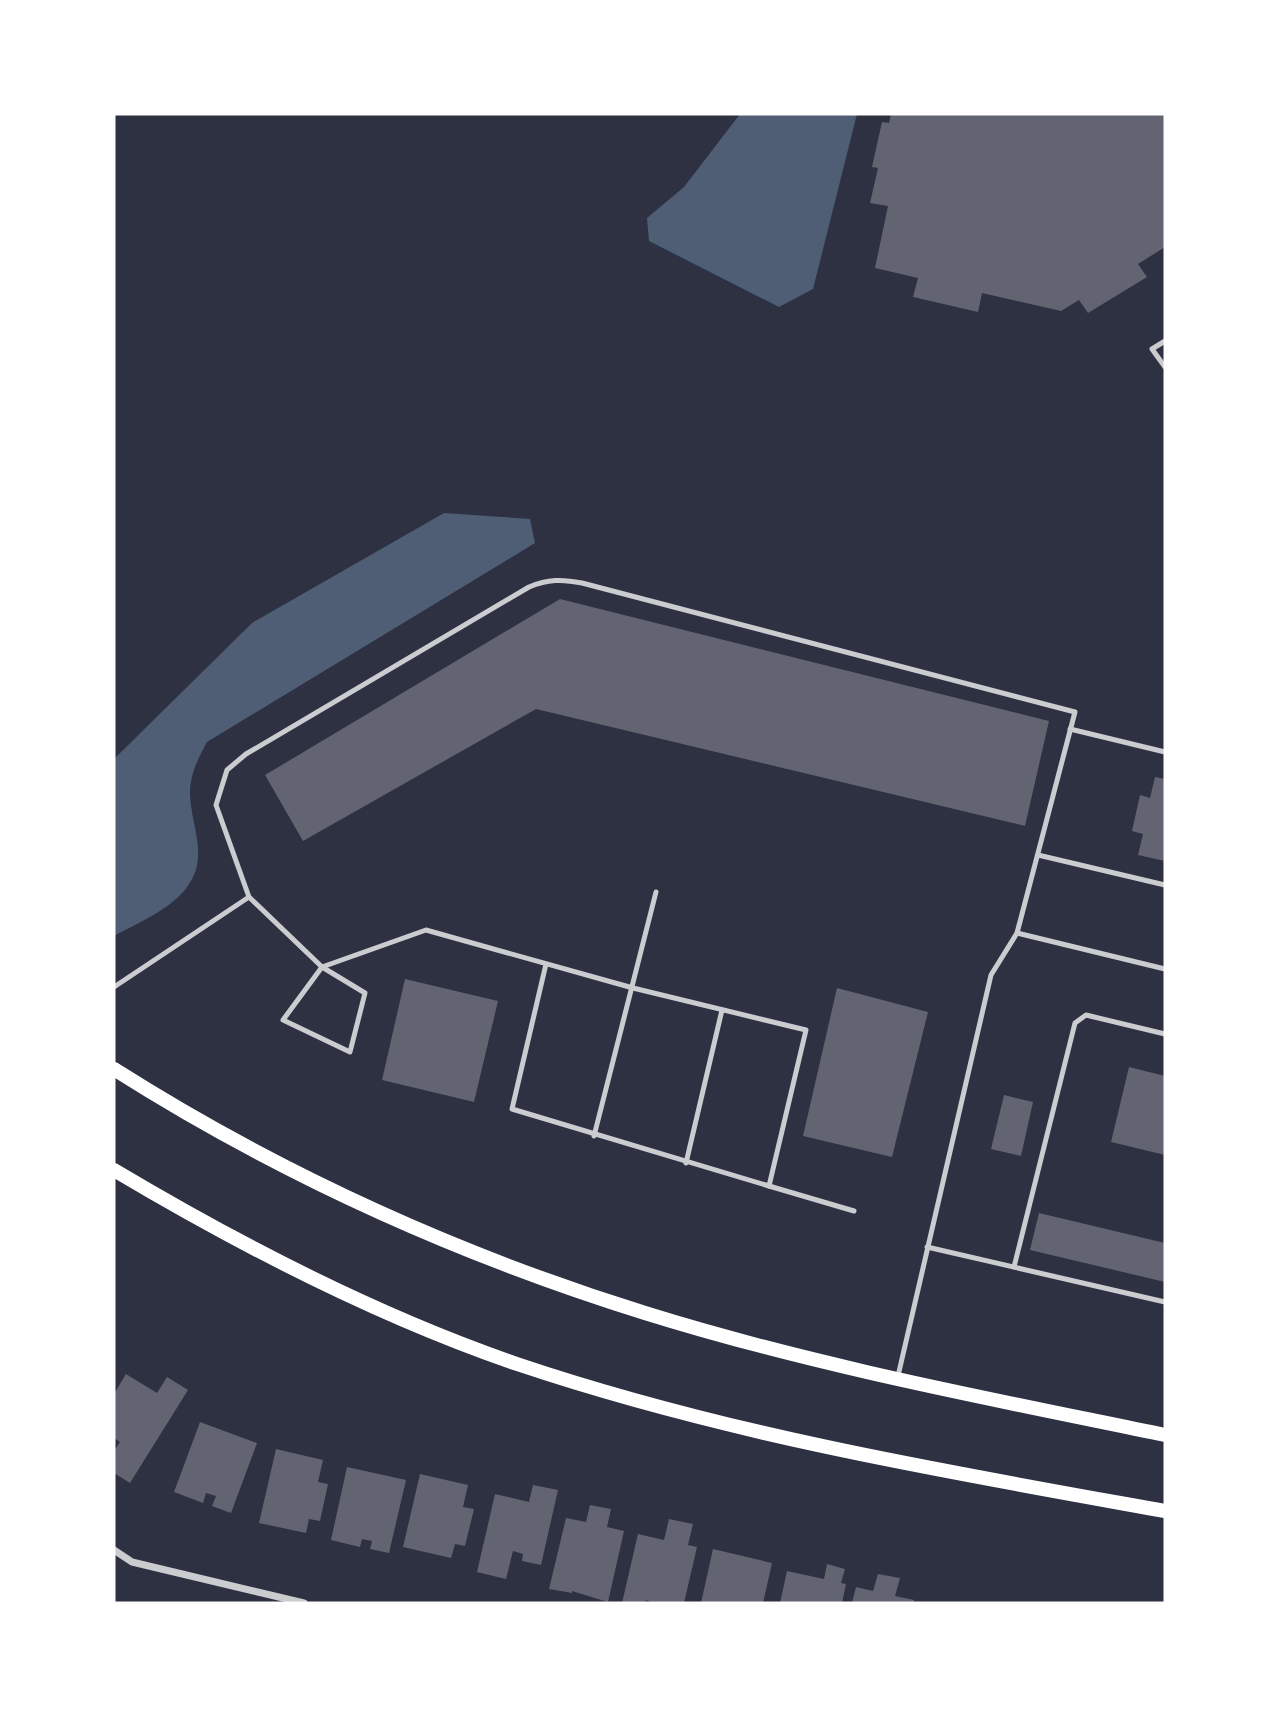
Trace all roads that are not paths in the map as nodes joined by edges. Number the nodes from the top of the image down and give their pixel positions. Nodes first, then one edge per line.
1 (1165, 341) edge
2 (1165, 367) edge
3 (1070, 729) junction
4 (1165, 752) edge
5 (1038, 855) junction
6 (1165, 885) edge
7 (656, 892) dead end
8 (249, 897) junction
9 (1017, 933) junction
10 (546, 964) junction
11 (322, 967) junction
12 (1165, 969) edge
13 (114, 988) edge
14 (633, 988) junction
15 (722, 1010) junction
16 (1165, 1034) edge
17 (114, 1069) edge
18 (594, 1136) junction
19 (685, 1163) junction
20 (114, 1170) edge
21 (769, 1186) junction
22 (854, 1211) dead end
23 (927, 1247) junction
24 (1014, 1267) junction
25 (1165, 1302) edge
26 (897, 1379) junction
27 (1165, 1435) edge
28 (1165, 1511) edge
29 (114, 1550) edge
30 (304, 1603) edge

1 - 2 lane
3 - 4 lane
3 - 5 lane
3 - 8 lane
5 - 6 lane
5 - 9 lane
7 - 14 lane
8 - 11 lane
8 - 13 lane
9 - 12 lane
9 - 23 lane
10 - 11 lane
10 - 14 lane
10 - 18 lane
11 - 11 lane
14 - 15 lane
14 - 18 lane
15 - 19 lane
15 - 21 lane
16 - 24 lane
17 - 26 main road
18 - 19 lane
19 - 21 lane
20 - 28 main road
21 - 22 lane
23 - 24 lane
23 - 26 lane
24 - 25 lane
26 - 27 main road
29 - 30 street

